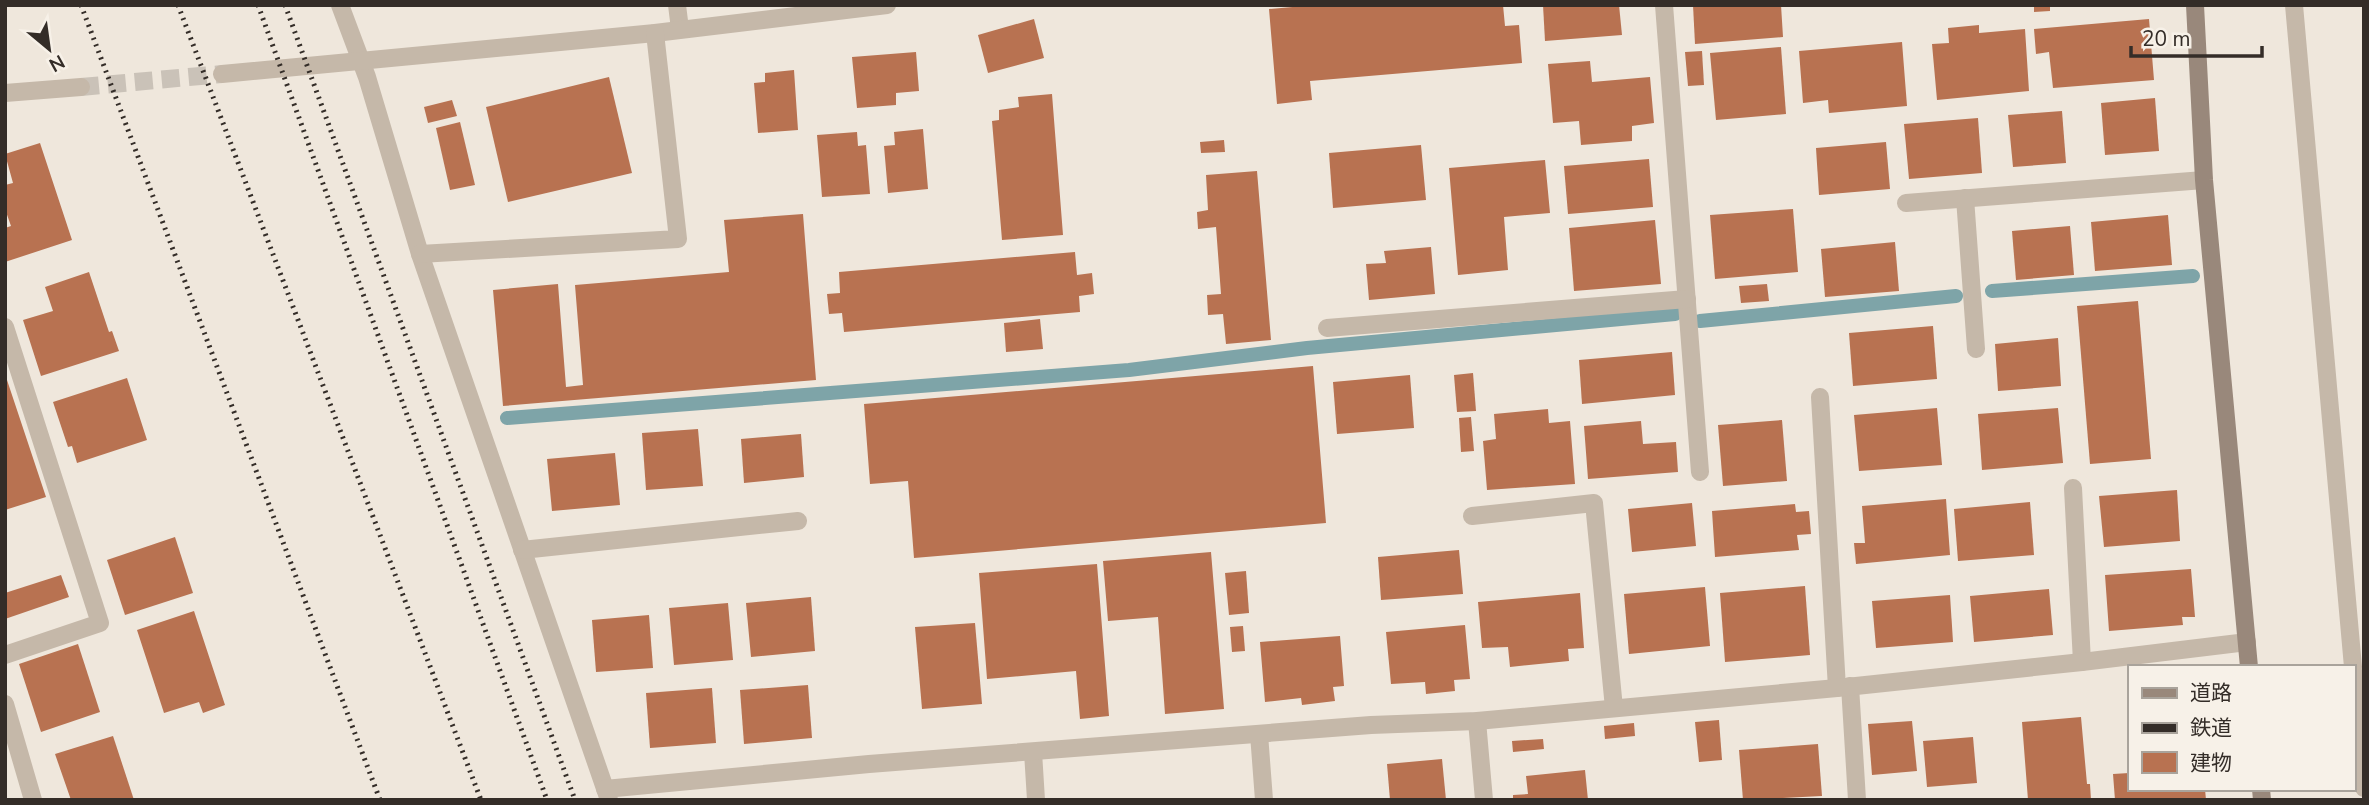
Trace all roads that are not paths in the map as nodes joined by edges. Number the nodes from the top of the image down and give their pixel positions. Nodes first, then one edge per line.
1 (340, 5) edge
2 (677, 5) edge
3 (887, 5) edge
4 (1664, 5) edge
5 (2195, 5) edge
6 (2294, 5) edge
7 (680, 29) junction
8 (655, 33) junction
9 (222, 74) tunnel mouth
10 (81, 87) tunnel mouth
11 (5, 93) edge
12 (2204, 180) junction
13 (1965, 198) junction
14 (1906, 203) dead end
15 (420, 254) junction
16 (1687, 299) junction
17 (5, 327) edge
18 (1327, 328) dead end
19 (1976, 349) dead end
20 (1820, 397) dead end
21 (1700, 472) dead end
22 (2073, 488) dead end
23 (1472, 516) dead end
24 (798, 521) dead end
25 (522, 550) junction
26 (2247, 642) junction
27 (5, 656) edge
28 (2082, 662) junction
29 (2249, 665) edge
30 (2353, 665) edge
31 (1844, 687) junction
32 (2355, 691) edge
33 (5, 704) edge
34 (1614, 708) junction
35 (1477, 721) junction
36 (1259, 734) junction
37 (1032, 752) junction
38 (2364, 788) edge
39 (607, 794) edge
40 (33, 800) edge
41 (1036, 800) edge
42 (1264, 800) edge
43 (1484, 800) edge
44 (1857, 800) edge

1 - 15 street
2 - 7 street
3 - 7 street
4 - 16 street
5 - 12 street
6 - 30 street
7 - 8 street
8 - 9 street
8 - 15 street
10 - 11 street
12 - 13 street
12 - 26 street
13 - 14 street
13 - 19 street
15 - 25 street
16 - 18 street
16 - 21 street
17 - 27 street
20 - 31 street
22 - 28 street
23 - 34 street
24 - 25 street
25 - 39 street
26 - 28 street
26 - 29 street
28 - 31 street
31 - 34 street
31 - 44 street
32 - 38 street
33 - 40 street
34 - 35 street
35 - 36 street
35 - 43 street
36 - 37 street
36 - 42 street
37 - 39 street
37 - 41 street

